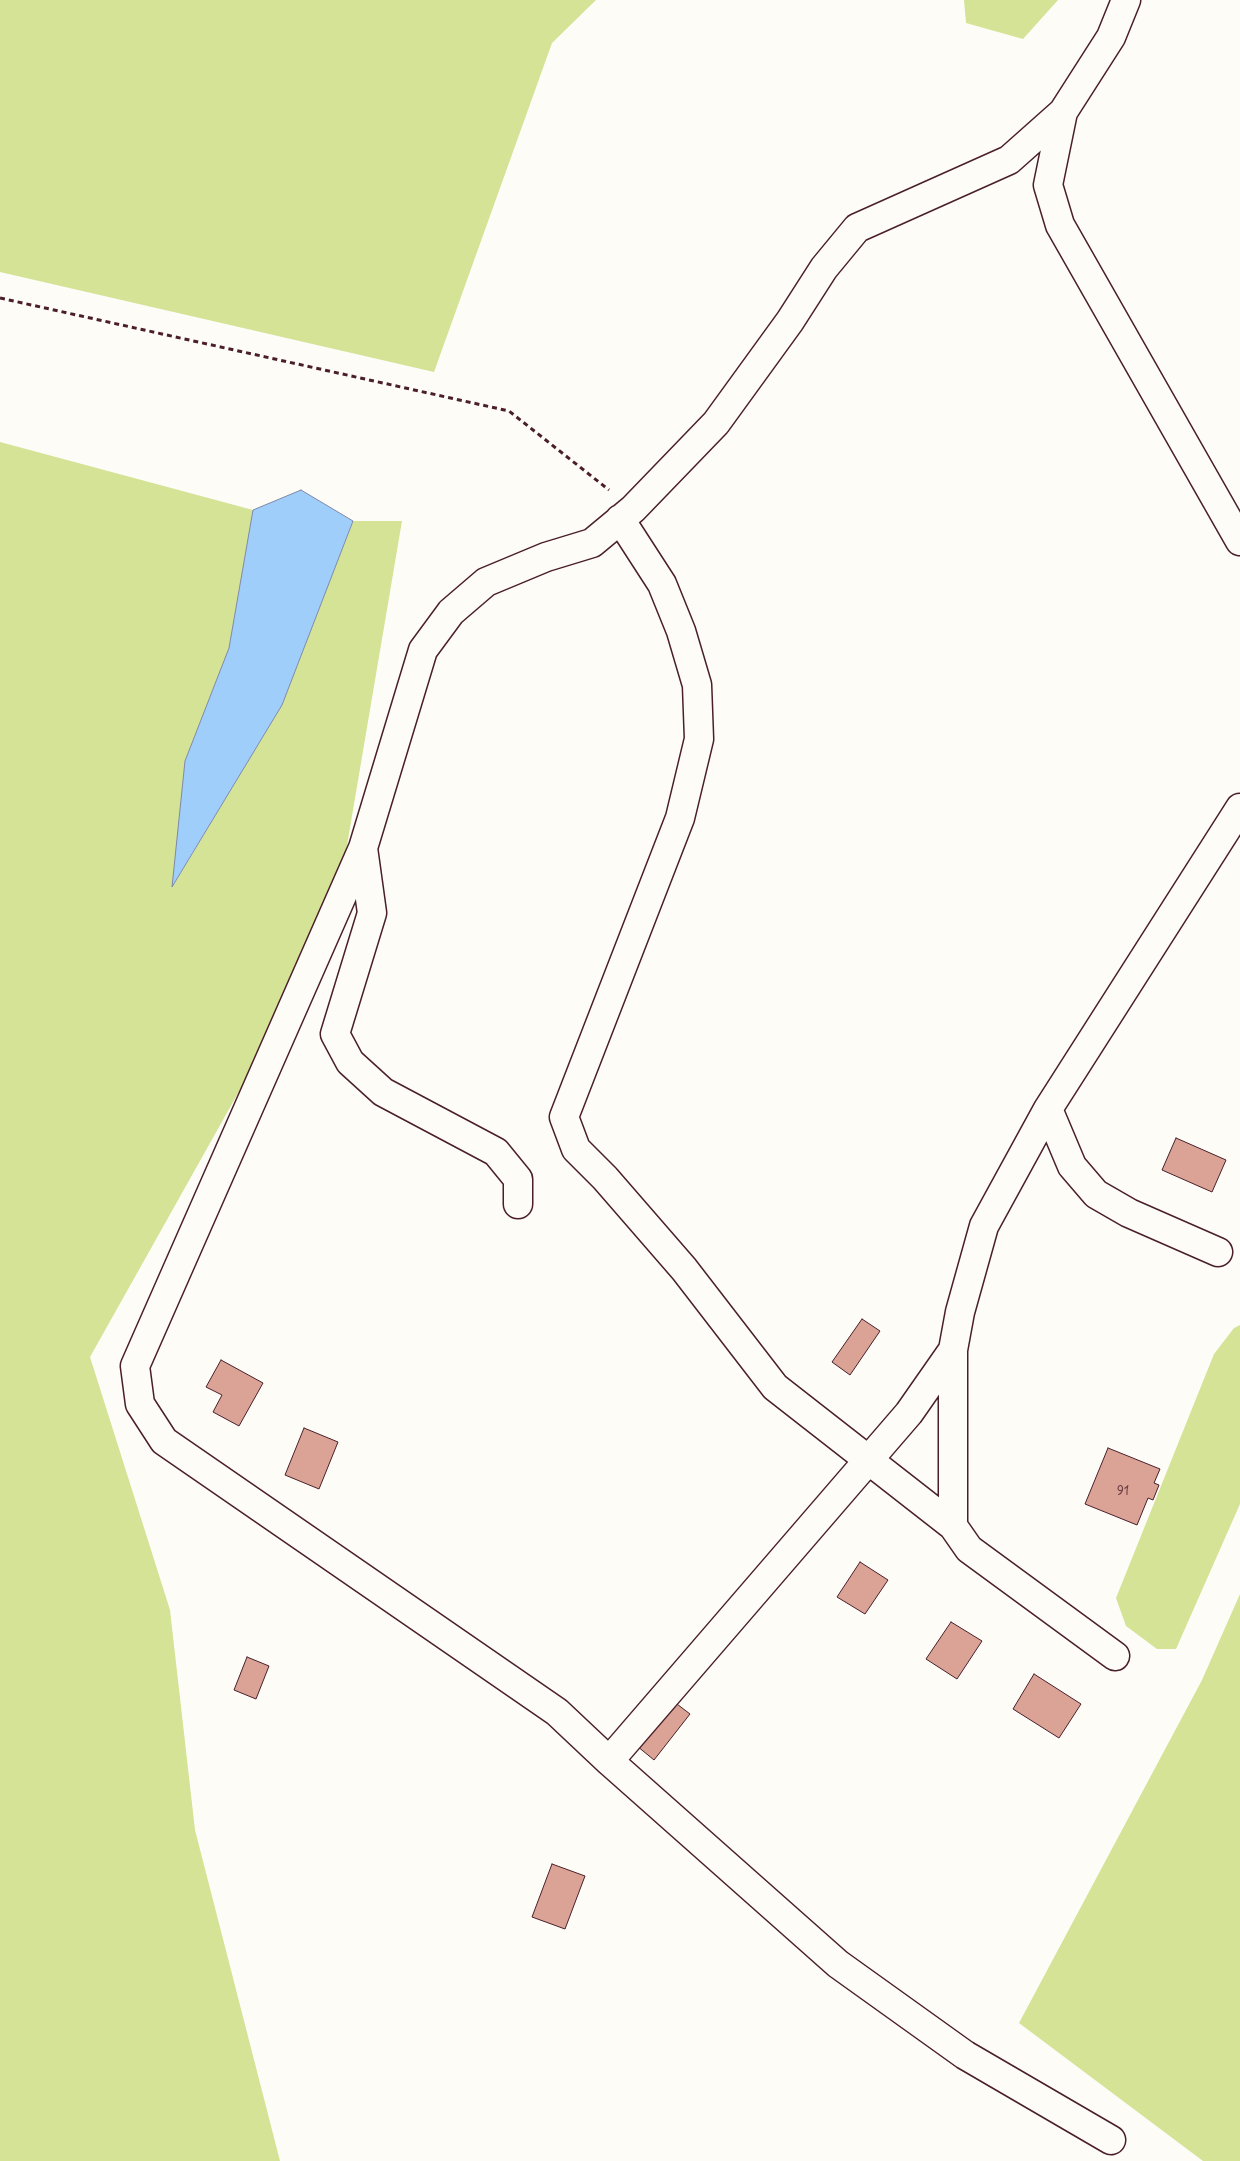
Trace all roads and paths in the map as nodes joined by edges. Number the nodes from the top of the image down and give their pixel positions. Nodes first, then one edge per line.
1 (1126, 0) edge
2 (1063, 112) junction
3 (0, 298) edge
4 (626, 514) junction
5 (1240, 541) edge
6 (1240, 808) edge
7 (363, 848) junction
8 (1048, 1109) junction
9 (518, 1204) dead end
10 (1218, 1252) dead end
11 (953, 1350) junction
12 (869, 1460) junction
13 (953, 1526) junction
14 (1115, 1656) dead end
15 (609, 1761) junction
16 (1111, 2140) dead end

1 - 2 street
2 - 4 street
2 - 5 street
3 - 4 path
4 - 7 street
4 - 12 street
6 - 8 street
7 - 9 street
7 - 15 street
8 - 10 street
8 - 11 street
11 - 12 street
11 - 13 street
12 - 13 street
12 - 15 street
13 - 14 street
15 - 16 street

